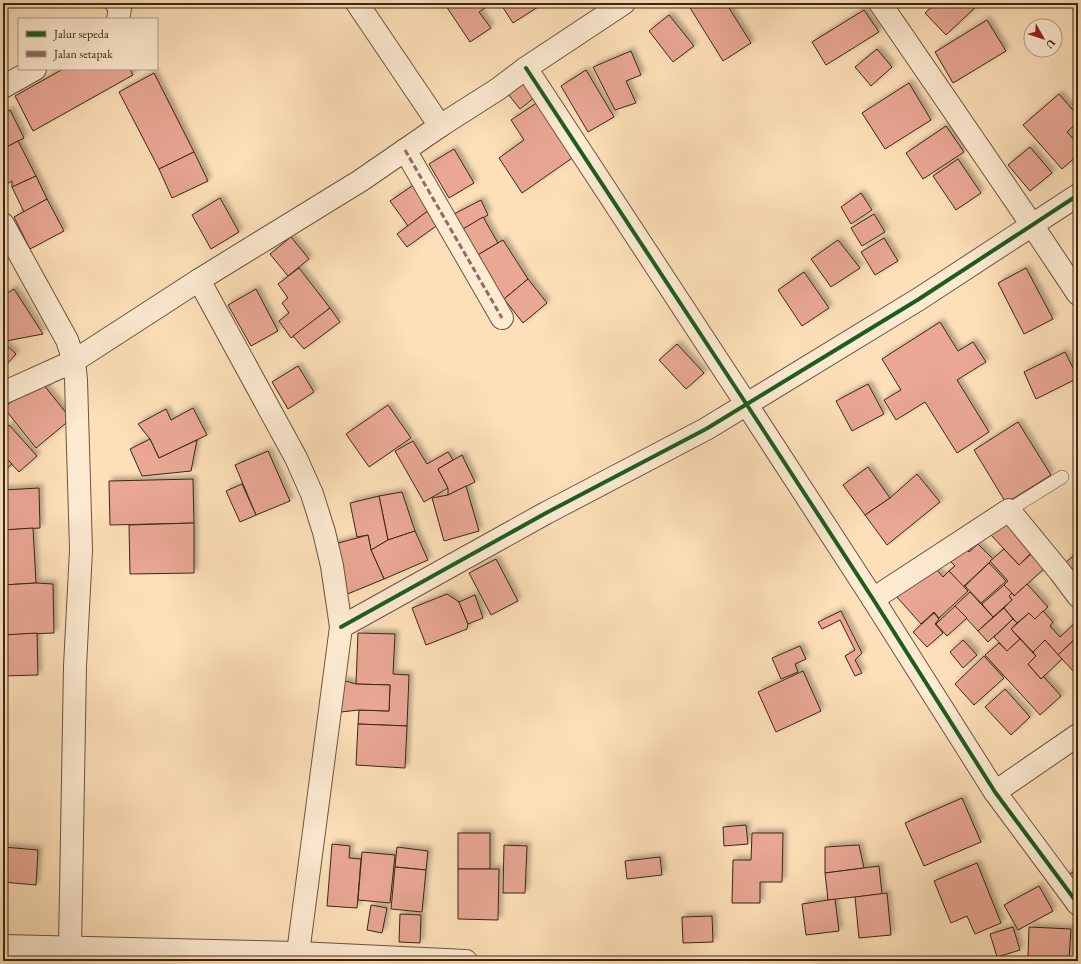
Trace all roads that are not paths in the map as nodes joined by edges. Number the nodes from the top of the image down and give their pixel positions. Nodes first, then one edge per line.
1 (116, 3) edge
2 (357, 3) edge
3 (624, 3) edge
4 (880, 3) edge
5 (118, 18) edge
6 (526, 68) junction
7 (33, 70) edge
8 (3, 87) edge
9 (440, 126) junction
10 (405, 150) junction
11 (1078, 195) edge
12 (3, 224) edge
13 (1032, 225) junction
14 (199, 280) junction
15 (1078, 294) edge
16 (502, 318) dead end
17 (74, 361) junction
18 (3, 393) edge
19 (747, 405) junction
20 (1062, 477) dead end
21 (1009, 510) junction
22 (1078, 596) edge
23 (873, 599) junction
24 (341, 627) junction
25 (1078, 735) edge
26 (995, 792) junction
27 (1078, 904) edge
28 (3, 946) edge
29 (70, 949) junction
30 (298, 954) junction
31 (466, 961) edge

1 - 5 street
2 - 9 street
3 - 6 street
4 - 13 street
6 - 9 street
6 - 19 street
7 - 8 street
9 - 10 street
10 - 14 street
10 - 16 street
11 - 13 street
12 - 17 street
13 - 15 street
13 - 19 street
14 - 17 street
14 - 24 street
17 - 18 street
17 - 29 street
19 - 23 street
19 - 24 street
20 - 21 lane
21 - 22 street
21 - 23 street
23 - 26 street
24 - 30 street
25 - 26 street
26 - 27 street
28 - 29 street
29 - 30 street
30 - 31 street

